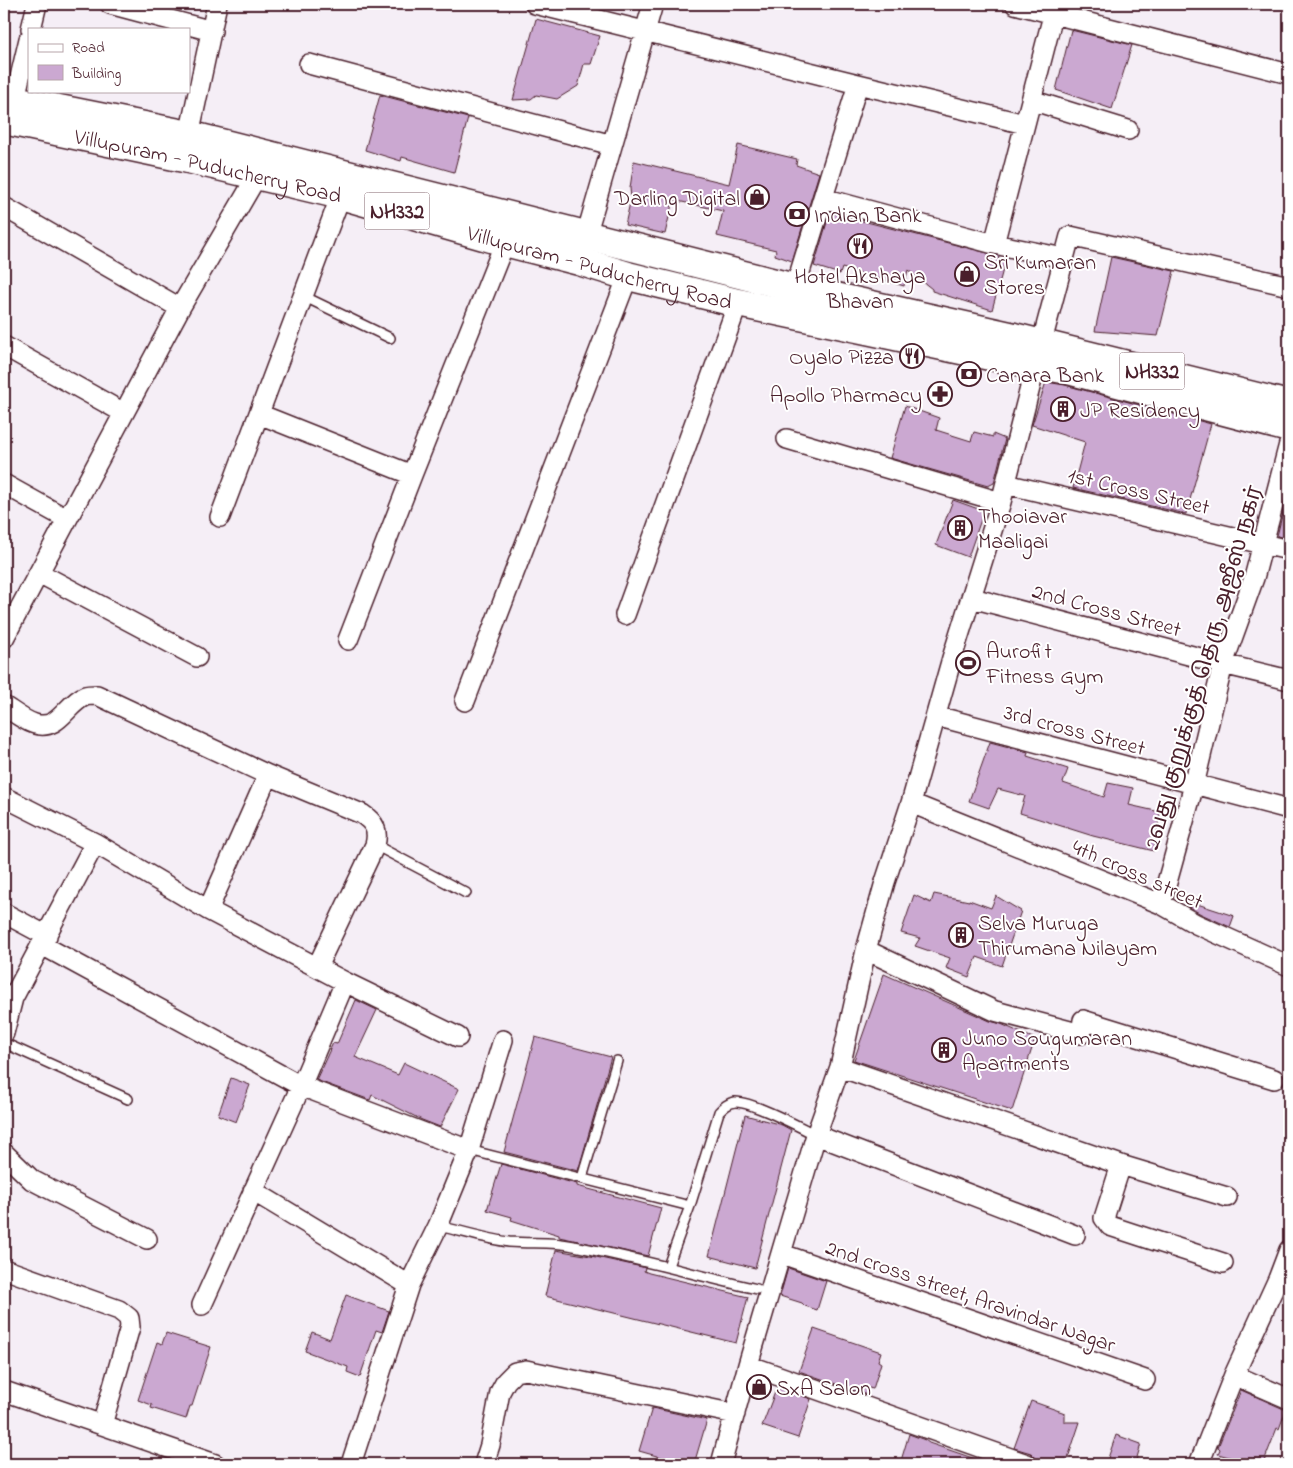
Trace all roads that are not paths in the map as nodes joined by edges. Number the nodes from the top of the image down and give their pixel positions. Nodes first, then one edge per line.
1 (37, 4) edge
2 (110, 4) edge
3 (217, 4) edge
4 (535, 4) edge
5 (653, 4) edge
6 (1015, 4) edge
7 (1055, 8) edge
8 (31, 28) edge
9 (212, 31) junction
10 (645, 32) junction
11 (28, 42) edge
12 (309, 64) dead end
13 (1289, 74) edge
14 (858, 84) junction
15 (1031, 100) junction
16 (8, 110) edge
17 (1025, 124) junction
18 (1128, 130) dead end
19 (189, 135) junction
20 (612, 145) junction
21 (256, 176) junction
22 (341, 196) junction
23 (823, 198) junction
24 (4, 207) edge
25 (586, 235) junction
26 (505, 242) junction
27 (994, 244) junction
28 (1064, 258) junction
29 (578, 261) junction
30 (628, 276) junction
31 (1289, 286) edge
32 (795, 288) junction
33 (304, 296) junction
34 (738, 303) junction
35 (180, 308) junction
36 (787, 314) junction
37 (390, 338) dead end
38 (4, 346) edge
39 (1039, 354) junction
40 (1289, 406) edge
41 (124, 414) junction
42 (259, 414) junction
43 (1289, 428) edge
44 (786, 438) dead end
45 (1289, 444) edge
46 (412, 475) junction
47 (4, 484) edge
48 (1006, 484) junction
49 (1002, 502) junction
50 (220, 517) dead end
51 (67, 519) junction
52 (1263, 544) junction
53 (1289, 550) edge
54 (39, 573) junction
55 (972, 598) junction
56 (625, 615) dead end
57 (5, 634) edge
58 (348, 640) dead end
59 (197, 657) dead end
60 (1223, 664) junction
61 (1289, 680) edge
62 (465, 701) dead end
63 (4, 706) edge
64 (936, 716) junction
65 (268, 775) junction
66 (1194, 785) junction
67 (4, 797) edge
68 (911, 803) junction
69 (1289, 809) edge
70 (95, 843) junction
71 (375, 845) junction
72 (466, 893) dead end
73 (1161, 904) junction
74 (208, 910) junction
75 (4, 913) edge
76 (44, 941) junction
77 (866, 950) junction
78 (317, 966) junction
79 (1289, 966) edge
80 (345, 982) junction
81 (8, 996) edge
82 (4, 1032) edge
83 (458, 1037) dead end
84 (503, 1040) dead end
85 (4, 1043) edge
86 (617, 1062) dead end
87 (840, 1067) junction
88 (1274, 1079) dead end
89 (301, 1086) junction
90 (128, 1099) dead end
91 (816, 1135) junction
92 (469, 1150) junction
93 (4, 1153) edge
94 (1122, 1165) junction
95 (582, 1178) junction
96 (252, 1191) junction
97 (1227, 1197) dead end
98 (690, 1206) junction
99 (438, 1226) junction
100 (1076, 1234) dead end
101 (147, 1239) dead end
102 (1289, 1250) edge
103 (782, 1254) junction
104 (1223, 1263) dead end
105 (668, 1266) junction
106 (4, 1269) edge
107 (1284, 1281) edge
108 (409, 1285) junction
109 (757, 1290) dead end
110 (202, 1304) dead end
111 (748, 1365) junction
112 (1234, 1376) junction
113 (1145, 1380) dead end
114 (4, 1391) edge
115 (1289, 1400) edge
116 (735, 1414) junction
117 (102, 1425) junction
118 (215, 1464) edge
119 (351, 1464) edge
120 (484, 1464) edge
121 (721, 1464) edge
122 (1027, 1464) edge
123 (1199, 1464) edge

1 - 8 street
2 - 9 street
3 - 9 street
4 - 10 street
5 - 10 street
6 - 7 street
7 - 13 street
7 - 15 street
9 - 19 street
10 - 14 street
10 - 20 street
11 - 16 street
12 - 20 street
14 - 17 street
14 - 23 street
15 - 17 street
15 - 18 street
16 - 19 highway
16 - 21 highway, Villupuram - Puducherry Road / NH332
17 - 27 street
19 - 25 highway
20 - 25 street
21 - 22 highway, Villupuram - Puducherry Road / NH332
21 - 35 street
22 - 26 highway, Villupuram - Puducherry Road / NH332
22 - 33 street
23 - 27 street
23 - 32 street
24 - 35 street
25 - 29 street
25 - 32 highway
26 - 29 highway, Villupuram - Puducherry Road / NH332
26 - 46 street
27 - 28 street
28 - 31 street
28 - 39 street
29 - 30 highway, Villupuram - Puducherry Road / NH332
30 - 34 highway, Villupuram - Puducherry Road / NH332
30 - 62 street
32 - 36 street
32 - 39 highway, NH332
33 - 37 lane
33 - 42 street
34 - 36 highway, Villupuram - Puducherry Road / NH332
34 - 56 street
35 - 41 street
36 - 39 highway, Villupuram - Puducherry Road / NH332
38 - 41 street
39 - 40 highway, NH332
39 - 43 highway, NH332
39 - 48 street
41 - 51 street
42 - 46 street
42 - 50 street
44 - 49 street
45 - 52 street, 2வது குறுக்குத் தெரு, அஜீஸ் நகர்
46 - 58 street
47 - 51 street
48 - 49 street
48 - 52 street, 1st Cross Street
49 - 55 street
51 - 54 street
52 - 53 street, 1st Cross Street
52 - 60 street, 2வது குறுக்குத் தெரு, அஜீஸ் நகர்
54 - 57 street
54 - 59 street
55 - 60 street, 2nd Cross Street
55 - 64 street
60 - 61 street, 2nd Cross Street
60 - 66 street, 2வது குறுக்குத் தெரு, அஜீஸ் நகர்
63 - 65 street
64 - 66 street, 3rd cross Street
64 - 68 street
65 - 71 street
65 - 74 street
66 - 69 street, 3rd cross Street
66 - 73 street, 2வது குறுக்குத் தெரு, அஜீஸ் நகர்
67 - 70 street
68 - 73 street, 4th cross street
68 - 77 street
70 - 74 street
70 - 76 street
71 - 72 lane
71 - 78 street
73 - 79 street, 4th cross street
74 - 78 street
75 - 76 street
76 - 81 street
76 - 89 street
77 - 87 street
77 - 88 street
78 - 80 street
80 - 83 street
80 - 89 street
81 - 82 street
84 - 92 street
85 - 90 lane
86 - 95 lane
87 - 91 street
87 - 94 street
89 - 92 street
89 - 96 street
91 - 98 lane
91 - 100 street
91 - 103 street
92 - 95 lane
92 - 99 street
93 - 101 street
94 - 97 street
94 - 104 street
95 - 98 lane
96 - 108 street
96 - 110 street
98 - 105 lane
99 - 105 lane
99 - 108 street
102 - 107 street
103 - 111 street
103 - 113 street, 2nd cross street, Aravindar Nagar
105 - 109 lane
106 - 117 street
107 - 112 street
108 - 119 street
111 - 116 street
111 - 122 street
112 - 115 street
112 - 123 street
114 - 117 street
116 - 120 street
116 - 121 street
117 - 118 street

